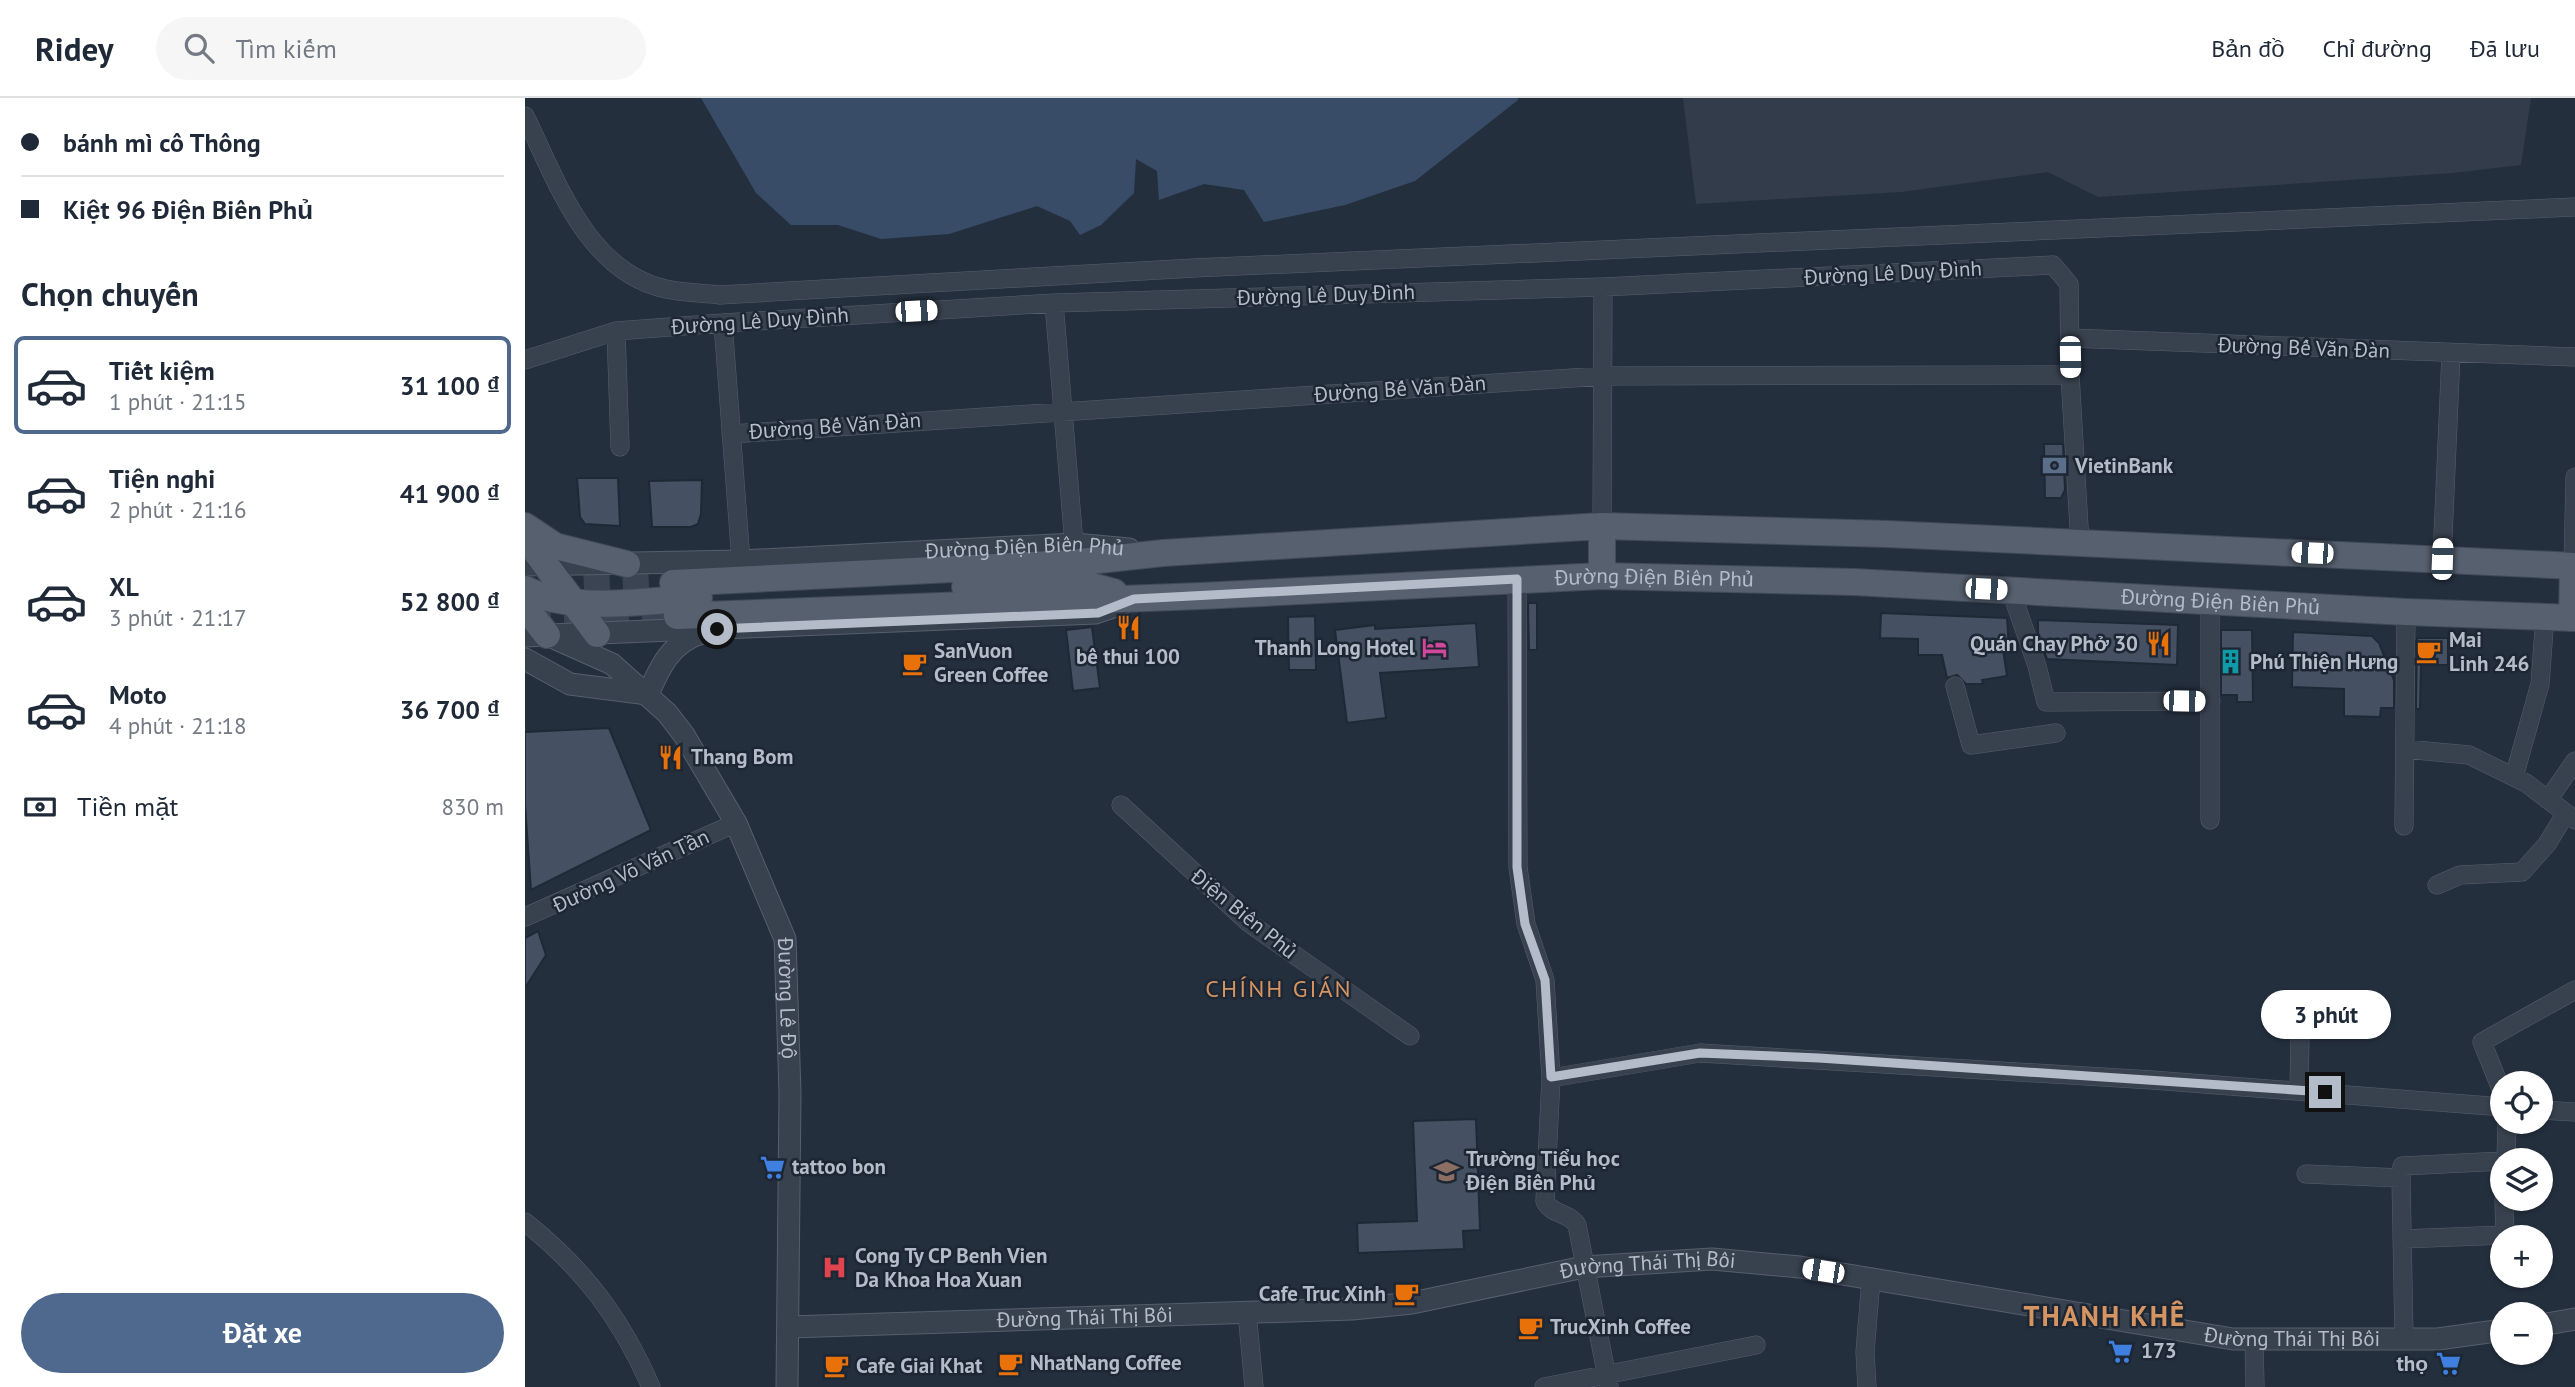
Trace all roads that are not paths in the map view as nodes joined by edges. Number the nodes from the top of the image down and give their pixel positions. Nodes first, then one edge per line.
1 (525, 116) edge
2 (2575, 206) edge
3 (1603, 287) junction
4 (1053, 303) junction
5 (723, 323) junction
6 (617, 331) junction
7 (2070, 338) junction
8 (2451, 355) junction
9 (2575, 357) edge
10 (525, 360) edge
11 (2070, 375) junction
12 (1602, 376) junction
13 (1062, 411) junction
14 (731, 433) junction
15 (621, 447) dead end
16 (2575, 477) edge
17 (525, 526) edge
18 (1602, 526) junction
19 (525, 537) edge
20 (1075, 544) junction
21 (2080, 544) junction
22 (1163, 553) junction
23 (2442, 559) junction
24 (741, 561) junction
25 (627, 564) junction
26 (535, 565) edge
27 (2574, 566) edge
28 (1602, 576) junction
29 (1517, 579) junction
30 (673, 583) tunnel mouth
31 (525, 589) edge
32 (2011, 590) junction
33 (1134, 599) junction
34 (2210, 602) junction
35 (574, 603) junction
36 (525, 607) edge
37 (2406, 612) junction
38 (677, 616) tunnel mouth
39 (2545, 616) junction
40 (2574, 618) edge
41 (717, 629) junction
42 (597, 634) junction
43 (536, 636) edge
44 (525, 659) edge
45 (612, 664) junction
46 (1955, 686) dead end
47 (648, 694) junction
48 (2211, 701) junction
49 (2056, 733) dead end
50 (2405, 749) junction
51 (2575, 761) edge
52 (2514, 777) junction
53 (2548, 800) junction
54 (1121, 806) dead end
55 (2570, 817) edge
56 (2210, 820) dead end
57 (736, 823) junction
58 (2404, 826) dead end
59 (2437, 885) dead end
60 (525, 917) edge
61 (2575, 990) edge
62 (1410, 1036) dead end
63 (2300, 1037) dead end
64 (2494, 1071) edge
65 (1551, 1077) junction
66 (2299, 1090) junction
67 (2490, 1106) edge
68 (2553, 1111) edge
69 (2575, 1112) edge
70 (2490, 1162) edge
71 (2306, 1174) dead end
72 (2401, 1178) junction
73 (2504, 1211) edge
74 (525, 1222) edge
75 (2402, 1239) junction
76 (1584, 1267) junction
77 (1871, 1279) junction
78 (1247, 1312) junction
79 (2575, 1320) edge
80 (2553, 1323) edge
81 (789, 1327) junction
82 (2490, 1332) edge
83 (2404, 1339) junction
84 (2254, 1340) junction
85 (1756, 1345) dead end
86 (1608, 1382) edge
87 (651, 1387) edge
88 (787, 1387) edge
89 (1254, 1387) edge
90 (1544, 1387) edge
91 (1867, 1387) edge
92 (2255, 1387) edge

1 - 2 street
3 - 4 street, Đường Lê Duy Đình
3 - 7 street, Đường Lê Duy Đình
3 - 12 street
4 - 5 street, Đường Lê Duy Đình
4 - 13 street
5 - 6 street, Đường Lê Duy Đình
5 - 14 street
6 - 10 street, Đường Lê Duy Đình
6 - 15 street
7 - 8 street, Đường Bế Văn Đàn
7 - 11 street
8 - 9 street, Đường Bế Văn Đàn
8 - 23 street
11 - 12 street, Đường Bế Văn Đàn
11 - 21 street
12 - 13 street, Đường Bế Văn Đàn
12 - 18 street
13 - 14 street, Đường Bế Văn Đàn
13 - 20 street
14 - 24 street
16 - 27 street
17 - 25 main road
18 - 21 main road, Đường Điện Biên Phủ
18 - 22 main road, Đường Điện Biên Phủ
18 - 28 main road
19 - 26 main road
20 - 22 street, Đường Điện Biên Phủ
20 - 24 street, Đường Điện Biên Phủ
21 - 23 main road, Đường Điện Biên Phủ
22 - 30 main road
23 - 27 main road, Đường Điện Biên Phủ
24 - 25 street, Đường Điện Biên Phủ
25 - 26 street, Đường Điện Biên Phủ
26 - 35 main road
27 - 40 main road
28 - 29 main road, Đường Điện Biên Phủ
28 - 32 main road, Đường Điện Biên Phủ
29 - 33 main road, Đường Điện Biên Phủ
29 - 65 street
31 - 35 main road
32 - 34 main road, Đường Điện Biên Phủ
32 - 48 street
33 - 35 main road
33 - 38 main road
33 - 41 street, Đường Điện Biên Phủ
34 - 37 main road, Đường Điện Biên Phủ
34 - 48 street
35 - 42 main road
36 - 43 main road
37 - 39 main road, Đường Điện Biên Phủ
37 - 50 street
39 - 40 main road, Đường Điện Biên Phủ
39 - 52 street
41 - 42 street, Đường Điện Biên Phủ
41 - 47 street
42 - 43 street, Đường Điện Biên Phủ
42 - 45 street, Đường Lê Độ
43 - 45 street, Đường Lê Độ
44 - 47 street
45 - 47 street, Đường Lê Độ
46 - 49 street
47 - 57 street, Đường Lê Độ
48 - 56 street
50 - 52 street
50 - 58 street
51 - 53 street
52 - 53 street
53 - 55 street
54 - 62 street, Điện Biên Phủ
55 - 59 street
57 - 60 street, Đường Võ Văn Tần
57 - 81 street, Đường Lê Độ
61 - 64 street
63 - 66 street
65 - 66 street
65 - 76 street
66 - 67 street
68 - 69 street
70 - 72 street
71 - 72 street
72 - 75 street
73 - 75 street
74 - 87 street
75 - 83 street
76 - 77 street, Đường Thái Thị Bôi
76 - 78 street, Đường Thái Thị Bôi
76 - 86 street
77 - 84 street, Đường Thái Thị Bôi
77 - 91 street
78 - 81 street, Đường Thái Thị Bôi
78 - 89 street
79 - 80 street
81 - 88 street, Đường Lê Độ
82 - 83 street, Đường Thái Thị Bôi
83 - 84 street, Đường Thái Thị Bôi
84 - 92 street
85 - 86 street
86 - 90 street

